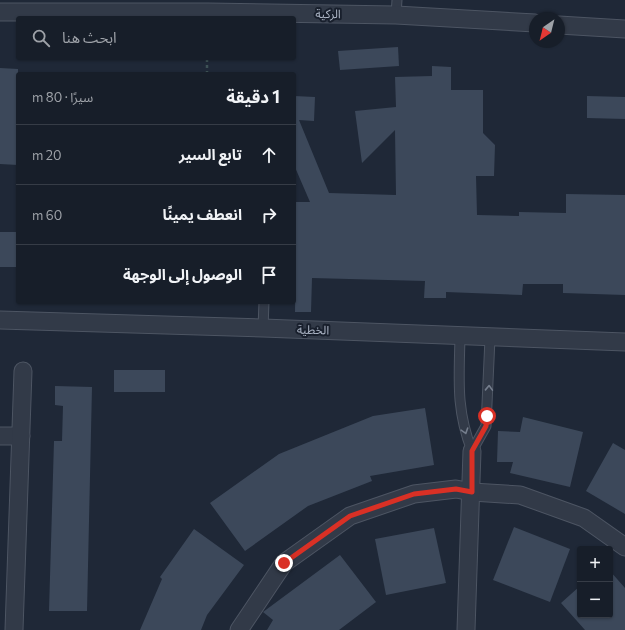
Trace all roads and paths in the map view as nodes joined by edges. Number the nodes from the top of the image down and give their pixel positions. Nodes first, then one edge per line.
1 (397, 8) edge
2 (0, 12) edge
3 (529, 22) edge
4 (565, 25) edge
5 (625, 29) edge
6 (207, 60) edge
7 (207, 72) edge
8 (264, 304) edge
9 (0, 320) edge
10 (263, 328) junction
11 (460, 337) junction
12 (490, 338) junction
13 (625, 342) edge
14 (23, 371) dead end
15 (0, 436) edge
16 (21, 436) junction
17 (472, 451) junction
18 (472, 492) junction
19 (625, 547) edge
20 (8, 607) edge
21 (14, 630) edge
22 (239, 630) edge
23 (466, 630) edge

1 - 2 street, الركية
1 - 3 street, الركية
4 - 5 street
6 - 7 path
8 - 10 lane
9 - 10 street, الخطية
10 - 11 street, الخطية
11 - 12 street, الخطية
11 -> 17 lane
12 - 13 street, الخطية
17 -> 12 lane
14 - 16 street
15 - 16 street
16 - 20 street
17 - 18 street
18 - 19 street
18 - 22 street
18 - 23 street
20 - 21 street

